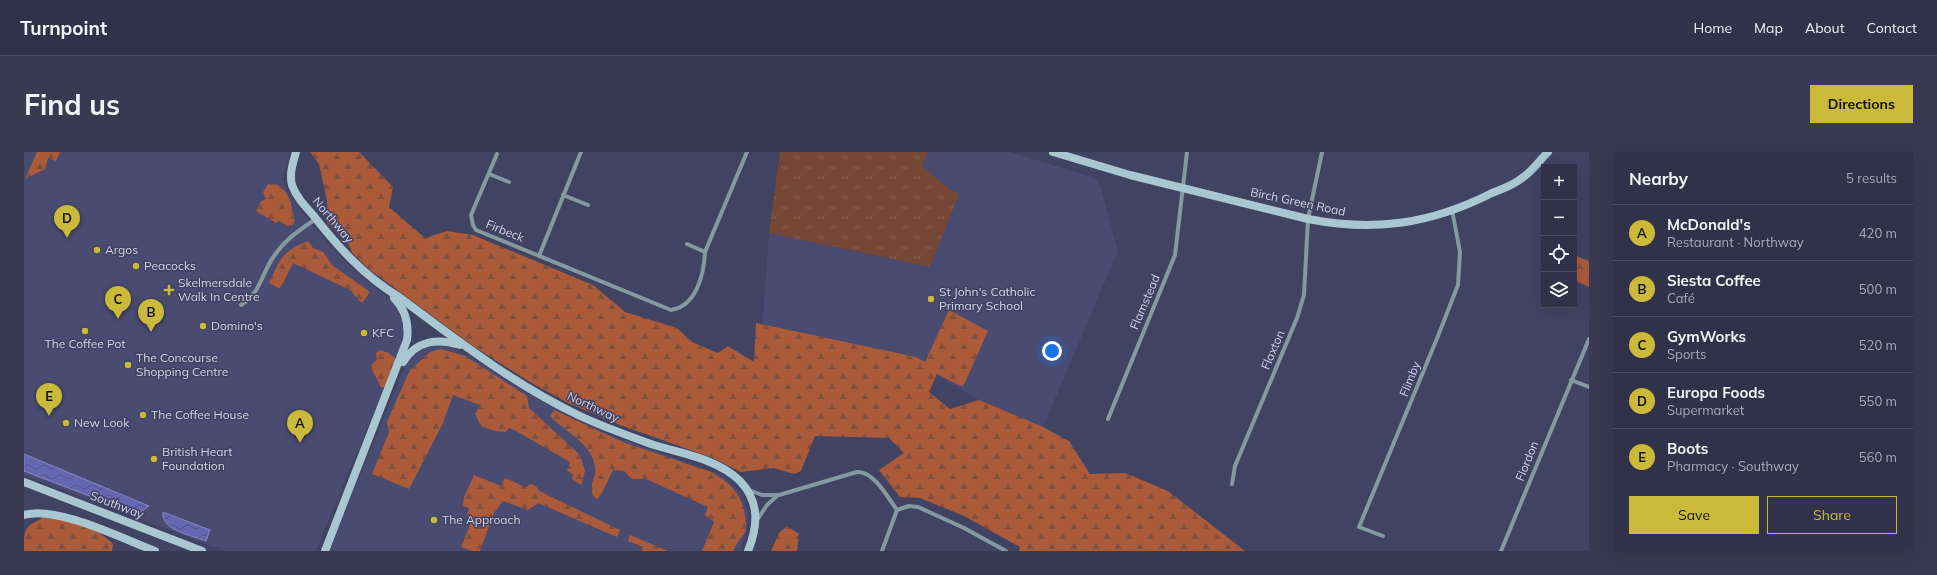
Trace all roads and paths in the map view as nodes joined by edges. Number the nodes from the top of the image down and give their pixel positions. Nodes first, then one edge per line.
1 (296, 152) edge
2 (581, 152) edge
3 (747, 152) edge
4 (1053, 152) edge
5 (1187, 152) edge
6 (1322, 152) edge
7 (1548, 152) edge
8 (497, 154) dead end
9 (489, 174) junction
10 (509, 182) dead end
11 (1184, 188) junction
12 (564, 195) junction
13 (588, 206) dead end
14 (1452, 210) junction
15 (316, 219) junction
16 (1308, 219) junction
17 (687, 244) dead end
18 (705, 252) junction
19 (539, 256) junction
20 (385, 289) junction
21 (240, 305) dead end
22 (1589, 339) edge
23 (468, 348) junction
24 (396, 373) junction
25 (1571, 380) junction
26 (1589, 387) edge
27 (1108, 419) dead end
28 (24, 482) edge
29 (1232, 484) dead end
30 (746, 489) junction
31 (779, 495) junction
32 (897, 510) junction
33 (24, 515) edge
34 (756, 521) junction
35 (1382, 536) dead end
36 (998, 549) edge
37 (155, 551) edge
38 (202, 551) edge
39 (325, 551) edge
40 (748, 551) edge
41 (882, 551) edge
42 (1006, 551) edge
43 (1501, 551) edge

1 - 15 street, Northway
2 - 12 street
3 - 18 street
4 - 11 street, Birch Green Road
5 - 11 street, Flamstead
6 - 16 street, Flaxton
7 - 14 street, Birch Green Road
8 - 9 street, Firbeck
9 - 10 street
9 - 19 street, Firbeck
11 - 16 street, Birch Green Road
11 - 27 street, Flamstead
12 - 13 street
12 - 19 street
14 - 16 street, Birch Green Road
14 - 35 street, Flimby
15 - 20 street, Northway
15 - 21 street
16 - 29 street, Flaxton
17 - 18 street
18 - 19 street
20 - 23 street, Northway
20 - 24 street, Northway
22 - 25 street, Flordon
23 - 24 street
23 - 30 street, Northway
24 - 39 street, Northway
25 - 26 street
25 - 43 street, Flordon
28 - 38 street, Southway
30 - 31 street
30 - 34 street, Northway
31 - 32 street
31 - 34 street
32 - 36 street
32 - 41 street
33 - 37 street
34 - 40 street, Northway
36 - 42 street

